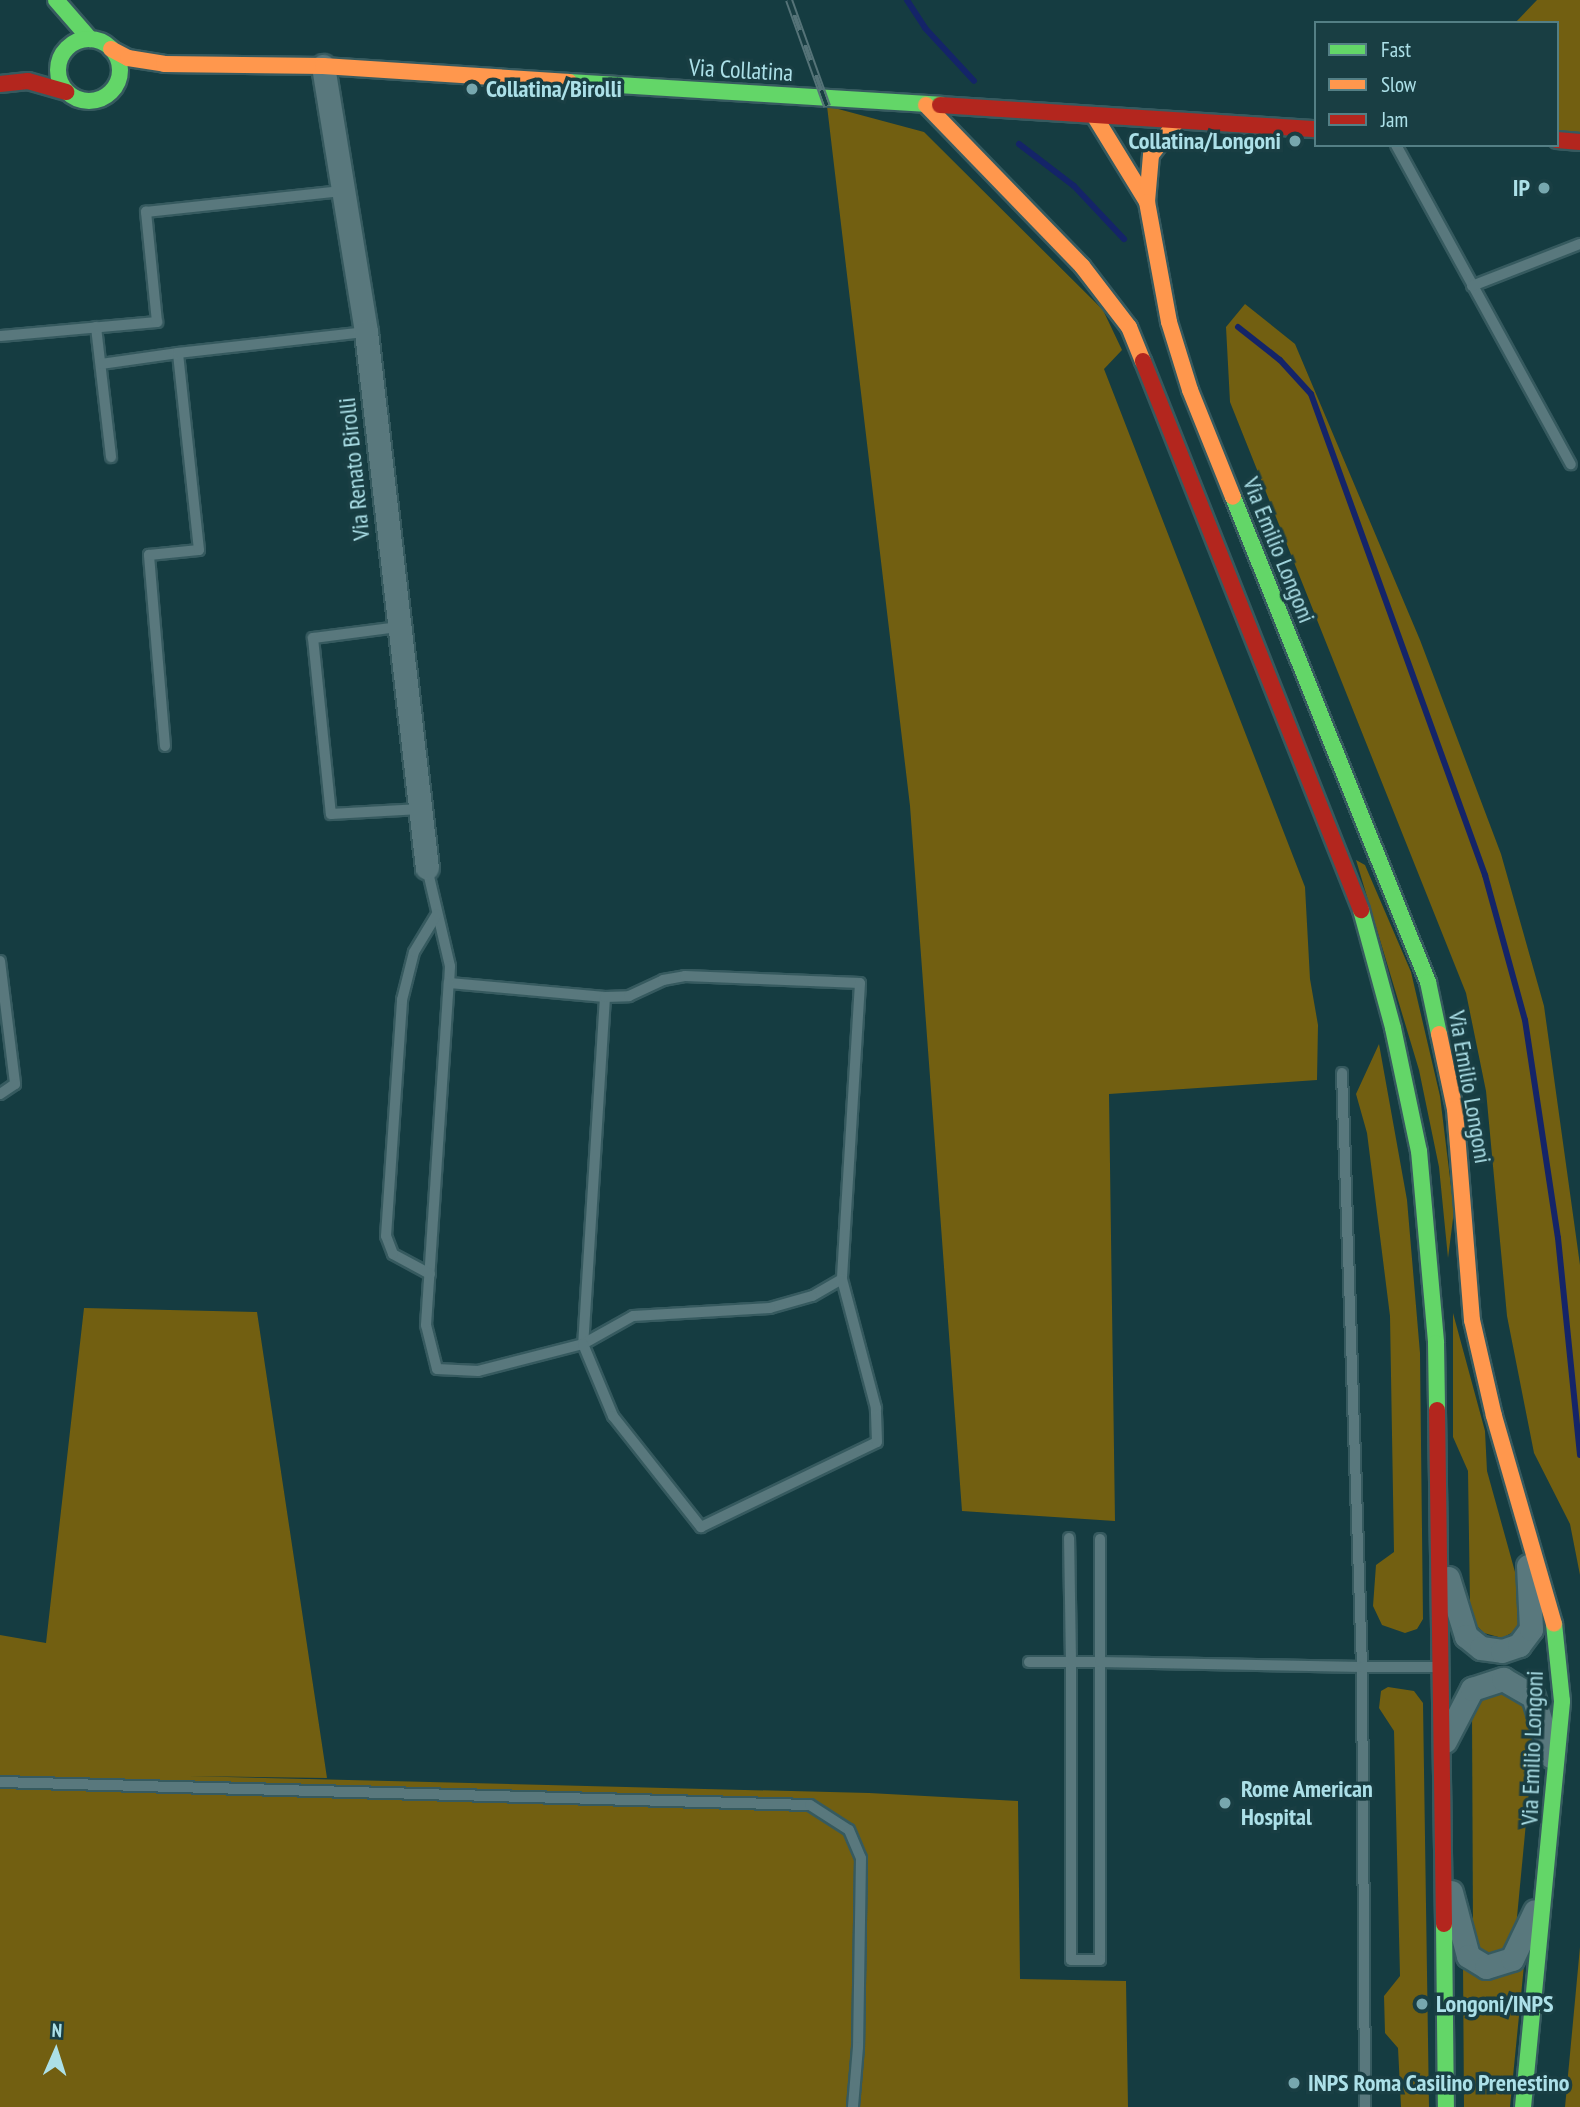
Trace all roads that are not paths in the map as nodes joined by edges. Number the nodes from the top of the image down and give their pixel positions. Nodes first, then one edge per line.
1 (59, 6) edge
2 (90, 39) junction
3 (111, 49) junction
4 (61, 55) junction
5 (164, 64) junction
6 (323, 66) junction
7 (119, 79) junction
8 (29, 80) junction
9 (0, 84) edge
10 (66, 92) junction
11 (926, 106) junction
12 (1095, 117) junction
13 (1177, 121) junction
14 (1314, 129) edge
15 (1559, 140) edge
16 (1580, 142) edge
17 (1397, 147) edge
18 (344, 191) junction
19 (1147, 202) junction
20 (1580, 244) edge
21 (1472, 286) junction
22 (96, 327) junction
23 (366, 332) junction
24 (0, 336) edge
25 (178, 353) junction
26 (101, 364) junction
27 (111, 457) dead end
28 (1571, 464) dead end
29 (398, 627) junction
30 (164, 746) dead end
31 (420, 809) junction
32 (426, 868) joint
33 (437, 914) junction
34 (0, 961) edge
35 (449, 983) junction
36 (605, 997) junction
37 (1342, 1073) dead end
38 (0, 1094) edge
39 (430, 1274) junction
40 (842, 1279) junction
41 (583, 1344) junction
42 (1515, 1478) junction
43 (1069, 1538) dead end
44 (1100, 1539) dead end
45 (1438, 1541) junction
46 (1029, 1662) dead end
47 (1071, 1662) junction
48 (1100, 1662) junction
49 (1362, 1667) junction
50 (1441, 1667) junction
51 (1443, 1745) junction
52 (1556, 1776) junction
53 (0, 1782) edge
54 (1444, 1866) junction
55 (1548, 1877) junction
56 (853, 2107) edge
57 (1365, 2107) edge
58 (1446, 2107) edge
59 (1523, 2107) edge

1 - 2 street
1 - 4 street
2 - 3 street
2 - 4 street
3 - 5 street, Via Collatina
3 - 7 street
4 - 8 street
4 - 10 street
5 - 6 street, Via Collatina
5 - 7 street, Via Collatina
6 - 11 street, Via Collatina
6 - 18 street, Via Renato Birolli
7 - 10 street
8 - 9 street
8 - 10 street
11 - 12 street, Via Collatina
11 - 45 street
12 - 13 street, Via Collatina
12 - 19 street
13 - 14 street, Via Collatina
13 - 19 street, Via Emilio Longoni
15 - 16 street
17 - 21 lane
18 - 22 lane
18 - 23 street, Via Renato Birolli
19 - 42 street, Via Emilio Longoni
20 - 21 lane
21 - 28 lane
22 - 24 lane
22 - 26 lane
23 - 25 lane
23 - 29 street, Via Renato Birolli
25 - 26 lane
25 - 30 lane
26 - 27 lane
29 - 31 street, Via Renato Birolli
29 - 31 lane
31 - 32 street, Via Renato Birolli
32 - 33 lane
33 - 35 lane
33 - 39 lane
34 - 38 lane
35 - 36 lane
35 - 39 lane
36 - 40 lane
36 - 41 lane
37 - 49 lane
39 - 41 lane
40 - 41 lane
40 - 41 lane
42 - 45 street
42 - 52 street, Via Emilio Longoni
43 - 47 lane
44 - 48 lane
45 - 50 street
46 - 47 lane
47 - 48 lane
47 - 48 lane
48 - 49 lane
49 - 50 lane
49 - 57 lane
50 - 51 street
51 - 52 street
51 - 54 street
52 - 55 street, Via Emilio Longoni
53 - 56 lane
54 - 55 street
54 - 58 street
55 - 59 street, Via Emilio Longoni

